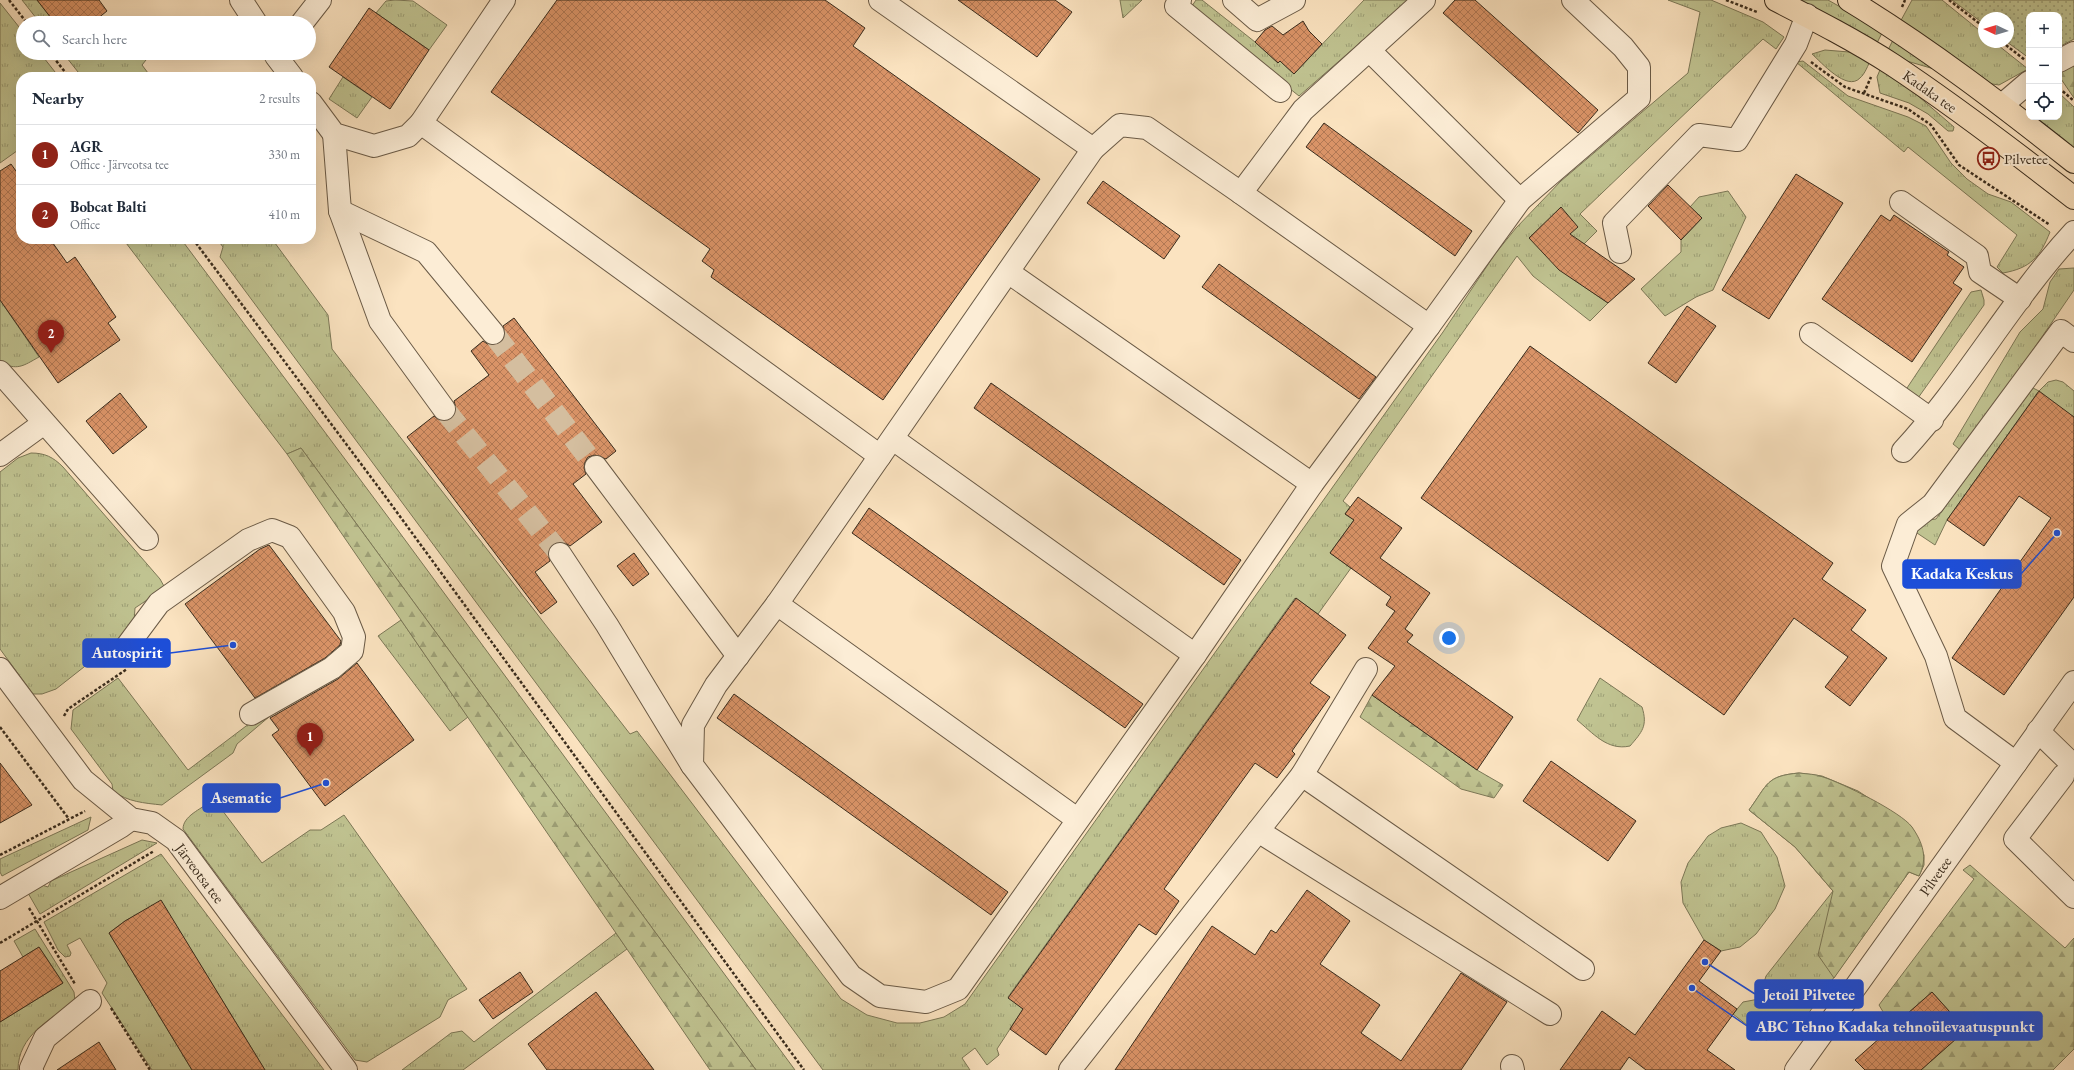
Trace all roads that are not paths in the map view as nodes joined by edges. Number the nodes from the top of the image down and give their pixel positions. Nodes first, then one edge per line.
1 (241, 0) edge
2 (320, 0) edge
3 (504, 0) edge
4 (880, 0) edge
5 (1180, 0) edge
6 (1234, 0) edge
7 (1294, 0) edge
8 (1424, 0) edge
9 (1573, 0) edge
10 (1776, 0) edge
11 (1849, 0) edge
12 (1807, 15) junction
13 (251, 16) edge
14 (307, 16) edge
15 (1369, 50) junction
16 (2074, 53) edge
17 (2062, 59) edge
18 (280, 60) edge
19 (289, 72) edge
20 (2027, 84) edge
21 (1280, 91) dead end
22 (2002, 105) junction
23 (316, 110) edge
24 (1965, 115) junction
25 (421, 122) junction
26 (334, 134) junction
27 (1093, 149) junction
28 (2074, 162) edge
29 (1241, 193) junction
30 (2074, 198) edge
31 (1520, 200) junction
32 (1901, 202) dead end
33 (340, 211) junction
34 (2074, 232) edge
35 (1620, 252) dead end
36 (1008, 272) junction
37 (2020, 299) junction
38 (1429, 326) junction
39 (493, 333) tunnel mouth
40 (1811, 334) dead end
41 (2074, 341) edge
42 (0, 372) edge
43 (444, 408) tunnel mouth
44 (1932, 420) junction
45 (44, 423) junction
46 (893, 439) junction
47 (1903, 451) dead end
48 (0, 455) edge
49 (880, 456) junction
50 (596, 467) tunnel mouth
51 (1312, 484) junction
52 (146, 539) dead end
53 (560, 554) tunnel mouth
54 (777, 604) junction
55 (128, 646) dead end
56 (1195, 655) junction
57 (738, 656) junction
58 (0, 669) edge
59 (1366, 669) dead end
60 (2074, 682) edge
61 (252, 714) dead end
62 (2038, 731) junction
63 (2016, 763) junction
64 (692, 765) junction
65 (2071, 773) edge
66 (1302, 775) junction
67 (131, 819) junction
68 (1077, 819) junction
69 (1258, 830) junction
70 (5, 895) edge
71 (2074, 897) edge
72 (1583, 969) dead end
73 (90, 1001) road end
74 (1550, 1014) dead end
75 (32, 1070) edge
76 (346, 1070) edge
77 (1070, 1070) edge
78 (1796, 1070) edge

1 - 13 street
2 - 14 street
3 - 25 street
4 - 27 street
5 - 21 street
6 - 7 street
8 - 15 street
9 - 31 street
10 - 12 main road, Kadaka tee
11 - 22 main road, Kadaka tee
12 - 24 main road, Kadaka tee
12 - 35 street
15 - 29 street
15 - 31 street
16 - 17 street
18 - 19 street
20 - 22 street
22 - 24 main road
22 - 28 main road, Kadaka tee
23 - 26 street
24 - 30 main road, Kadaka tee
25 - 26 street
25 - 49 street
26 - 33 street
27 - 29 street
27 - 36 street
29 - 38 street
31 - 38 street
32 - 37 street
33 - 39 street
33 - 43 street
34 - 37 street
36 - 46 street
36 - 51 street
37 - 44 street
38 - 51 street
40 - 44 street
41 - 63 street
42 - 45 street
44 - 47 street
45 - 48 street
45 - 52 street
46 - 49 street
46 - 56 street
49 - 54 street
50 - 57 street
51 - 56 street
53 - 64 street
54 - 57 street
54 - 68 street
55 - 61 street
56 - 68 street
57 - 64 street
58 - 67 street, Järveotsa tee
59 - 66 street
60 - 62 street, Pilvetee
62 - 63 street, Pilvetee
62 - 65 street
63 - 78 street, Pilvetee
64 - 68 street
65 - 71 street
66 - 69 street
66 - 72 street
67 - 70 street
67 - 76 street, Järveotsa tee
69 - 74 street
69 - 77 street
73 - 75 street

